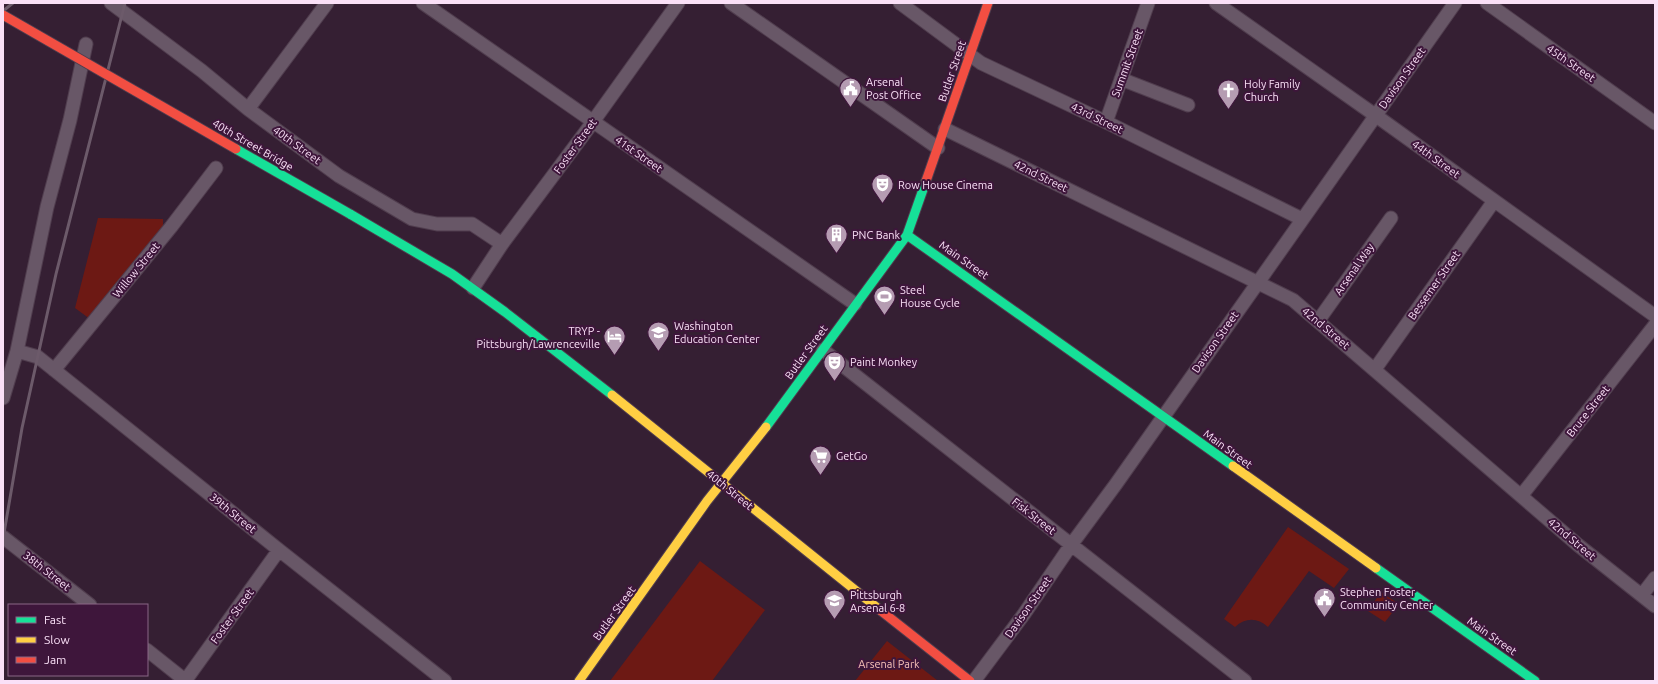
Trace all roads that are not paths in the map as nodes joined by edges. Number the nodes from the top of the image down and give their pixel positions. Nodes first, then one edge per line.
1 (112, 3) edge
2 (327, 3) edge
3 (423, 3) edge
4 (678, 3) edge
5 (731, 3) edge
6 (900, 3) edge
7 (988, 3) edge
8 (1148, 3) edge
9 (1216, 3) edge
10 (1455, 3) edge
11 (1487, 3) edge
12 (3, 15) edge
13 (86, 44) dead end
14 (970, 55) junction
15 (1121, 79) junction
16 (1188, 105) dead end
17 (248, 110) junction
18 (1375, 116) junction
19 (1654, 120) edge
20 (593, 122) junction
21 (1106, 122) junction
22 (945, 129) junction
23 (938, 148) junction
24 (216, 168) dead end
25 (1494, 201) junction
26 (1391, 218) dead end
27 (1302, 219) junction
28 (907, 235) junction
29 (502, 244) junction
30 (1258, 282) junction
31 (473, 288) junction
32 (490, 300) joint
33 (856, 304) junction
34 (1655, 316) edge
35 (1318, 321) junction
36 (1655, 325) edge
37 (823, 350) junction
38 (17, 352) junction
39 (1375, 369) junction
40 (54, 370) junction
41 (3, 398) edge
42 (1163, 416) junction
43 (722, 483) junction
44 (1521, 496) junction
45 (3, 536) edge
46 (1071, 545) junction
47 (279, 550) junction
48 (1655, 578) edge
49 (1642, 595) junction
50 (89, 604) edge
51 (1655, 606) edge
52 (148, 651) edge
53 (185, 681) edge
54 (445, 681) edge
55 (579, 681) edge
56 (970, 681) edge
57 (974, 681) edge
58 (1245, 681) edge
59 (1535, 681) edge

1 - 17 street, 40th Street
2 - 17 street
3 - 20 street, 41st Street
4 - 20 street, Foster Street
5 - 23 street
6 - 14 street, 43rd Street
7 - 14 main road, Butler Street
8 - 15 street, Summit Street
9 - 18 street, 44th Street
10 - 18 street, Davison Street
11 - 19 street, 45th Street
12 - 31 main road, 40th Street Bridge, bridge
13 - 38 street
14 - 21 street, 43rd Street
14 - 22 main road, Butler Street
15 - 16 street
15 - 21 street, Summit Street
17 - 29 street, 40th Street
18 - 25 street, 44th Street
18 - 27 street, Davison Street
20 - 29 street, Foster Street
20 - 33 street, 41st Street
21 - 27 street, 43rd Street
22 - 23 main road, Butler Street
22 - 30 street, 42nd Street
23 - 28 main road, Butler Street
24 - 40 street, Willow Street
25 - 34 street, 44th Street
25 - 39 street, Bessemer Street
26 - 35 street, Arsenal Way
27 - 30 street, Davison Street
28 - 33 main road, Butler Street
28 - 42 main road, Main Street
29 - 31 street, Foster Street
30 - 35 street, 42nd Street
30 - 42 street, Davison Street
31 - 32 main road, 40th Street Bridge
32 - 43 main road, 40th Street
33 - 37 main road, Butler Street
35 - 39 street, 42nd Street
36 - 44 street, Bruce Street
37 - 43 main road, Butler Street
37 - 46 street, Fisk Street
38 - 40 street, 39th Street
38 - 41 street
39 - 44 street, 42nd Street
40 - 47 street, 39th Street
42 - 46 street, Davison Street
42 - 59 main road, Main Street
43 - 55 main road, Butler Street
43 - 56 main road, 40th Street
44 - 49 street, 42nd Street
45 - 50 street, 38th Street
46 - 57 street, Davison Street
46 - 58 street, Fisk Street
47 - 53 street, Foster Street
47 - 54 street, 39th Street
48 - 49 street
49 - 51 street, 42nd Street
52 - 53 street

